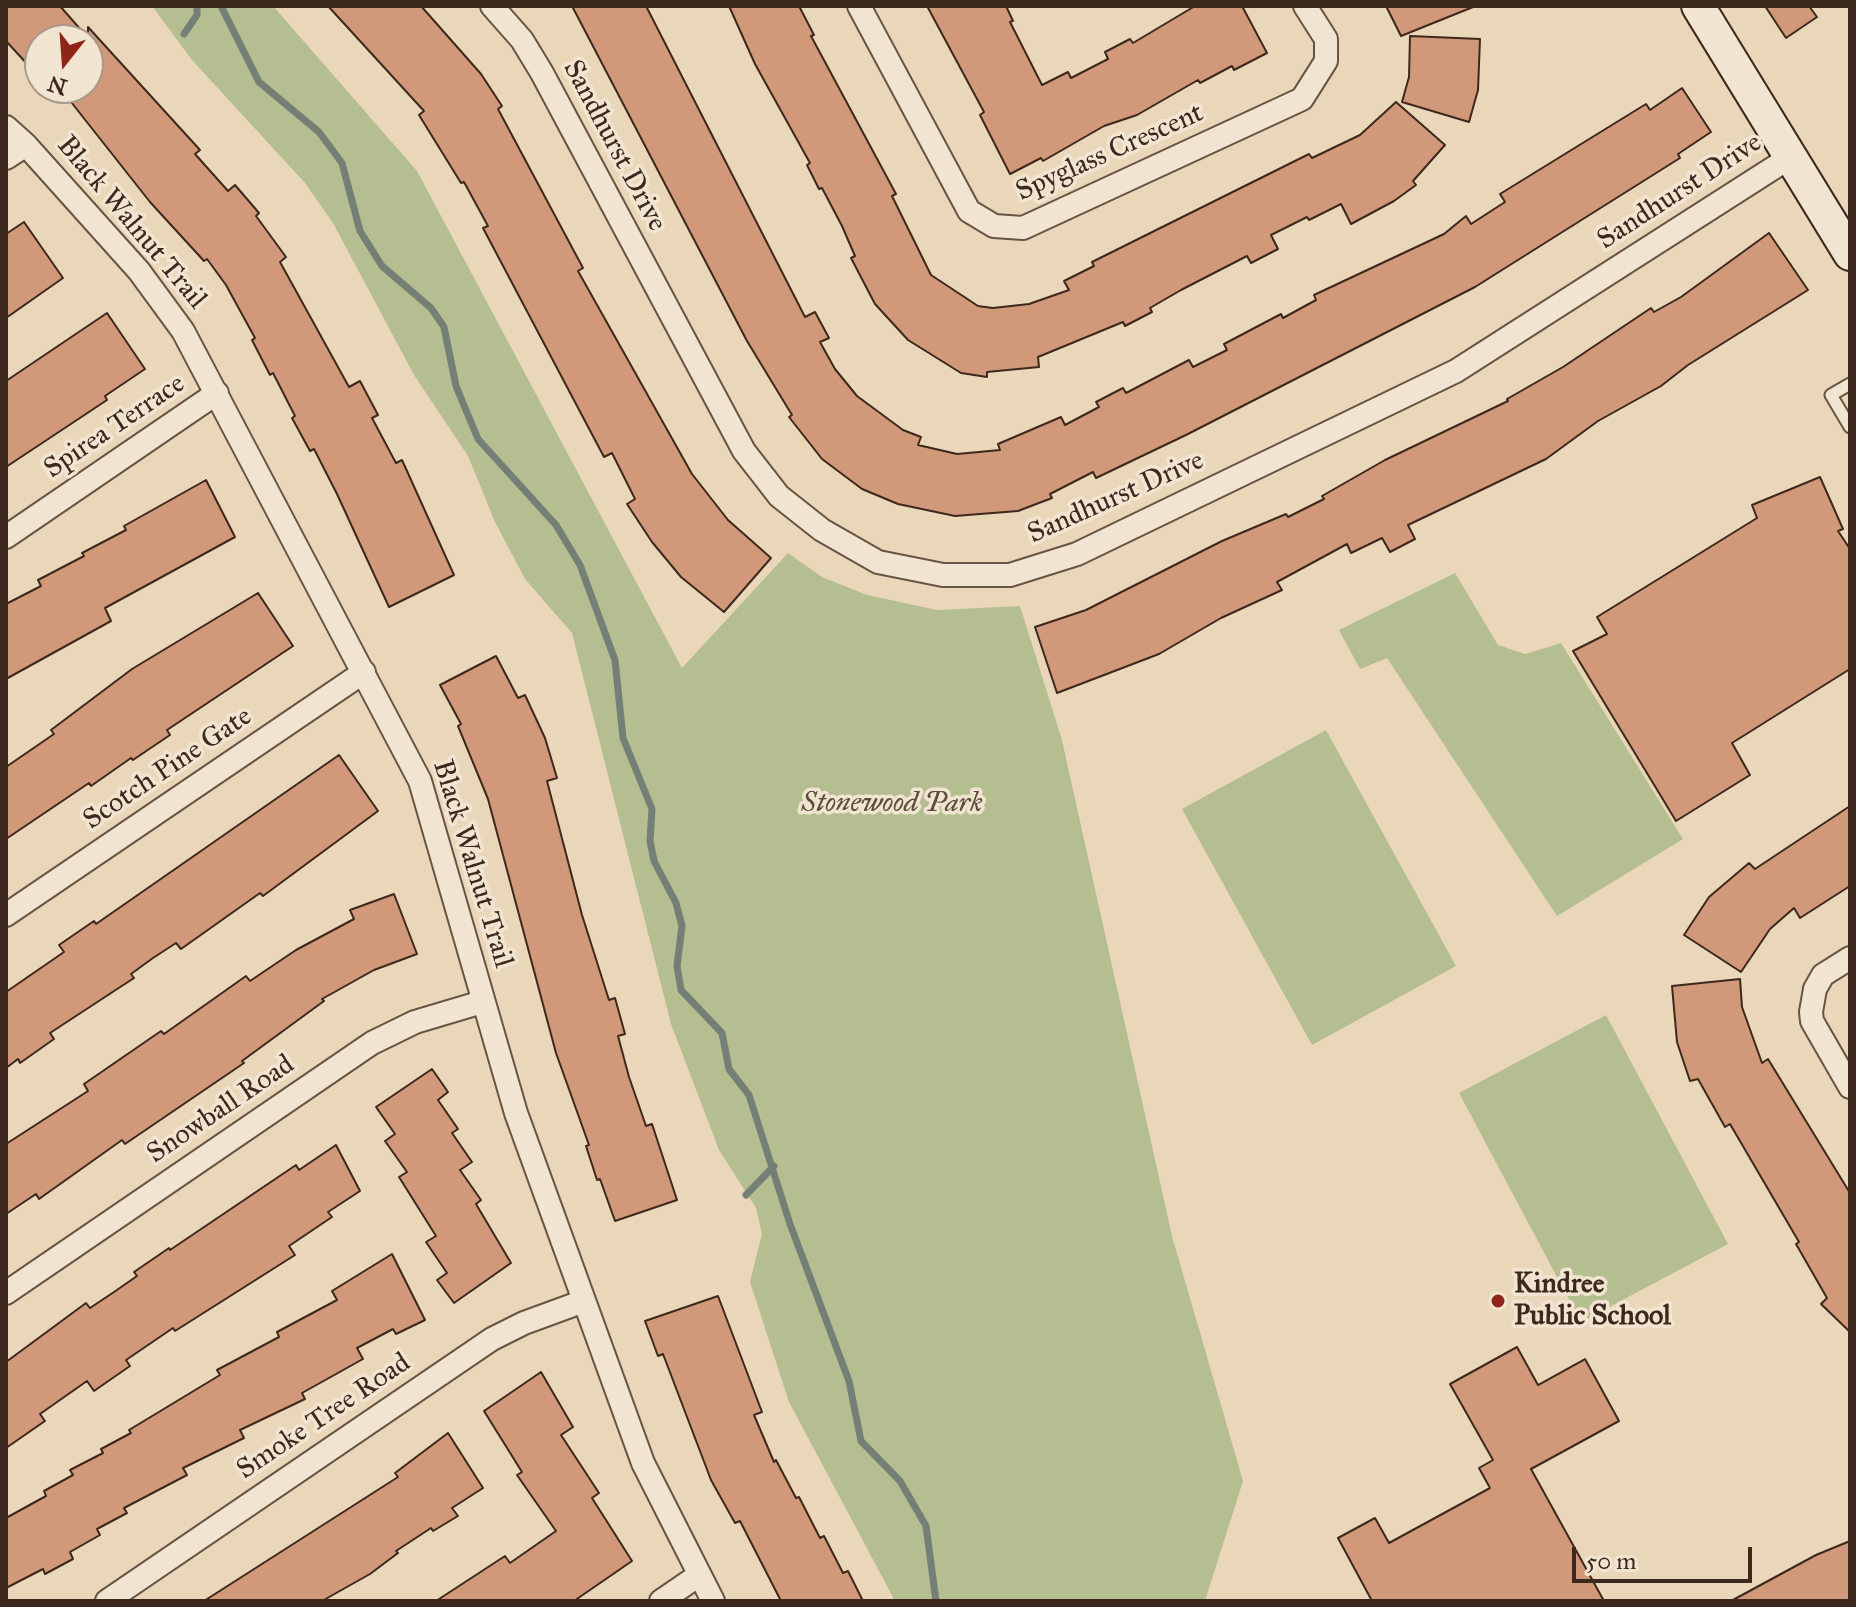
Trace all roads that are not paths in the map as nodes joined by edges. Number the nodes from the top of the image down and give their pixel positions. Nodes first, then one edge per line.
1 (492, 6) edge
2 (859, 6) edge
3 (1305, 6) edge
4 (1698, 6) edge
5 (6, 127) edge
6 (26, 145) junction
7 (6, 158) edge
8 (1789, 158) junction
9 (1850, 254) edge
10 (1850, 384) edge
11 (217, 393) junction
12 (1850, 427) edge
13 (6, 537) edge
14 (364, 672) junction
15 (6, 915) edge
16 (1850, 958) edge
17 (482, 1002) junction
18 (1850, 1087) edge
19 (6, 1293) edge
20 (584, 1301) junction
21 (699, 1575) junction
22 (107, 1601) edge
23 (661, 1601) edge
24 (713, 1601) edge

1 - 8 street, Sandhurst Drive
2 - 3 street, Spyglass Crescent
4 - 8 street
5 - 6 street, Black Walnut Trail
6 - 7 street
6 - 11 street, Black Walnut Trail
8 - 9 street
10 - 12 lane
11 - 13 street, Spirea Terrace
11 - 14 street, Black Walnut Trail
14 - 15 street, Scotch Pine Gate
14 - 17 street, Black Walnut Trail
16 - 18 street
17 - 19 street, Snowball Road
17 - 20 street, Black Walnut Trail
20 - 21 street, Black Walnut Trail
20 - 22 street, Smoke Tree Road
21 - 23 street
21 - 24 street, Black Walnut Trail

